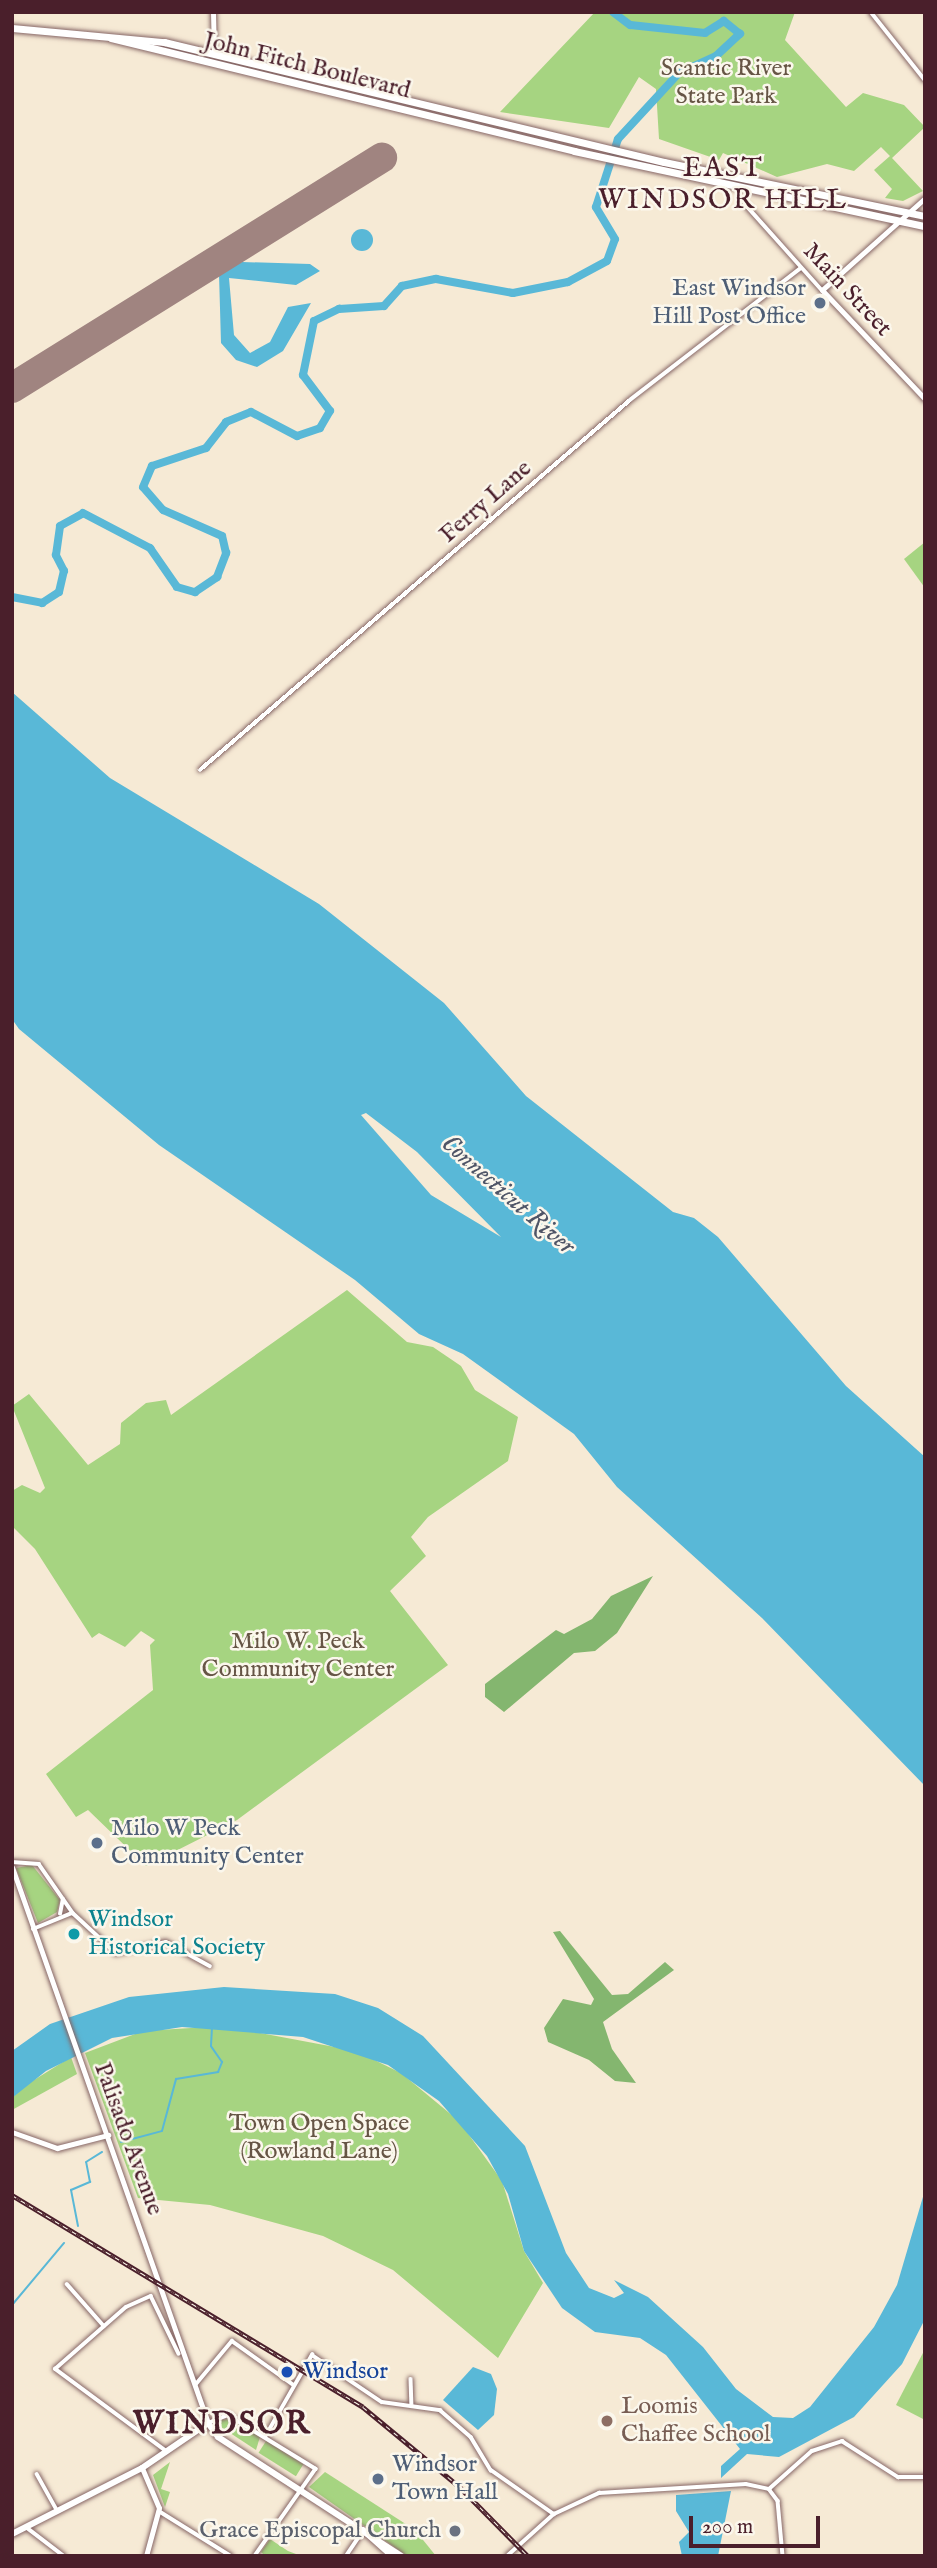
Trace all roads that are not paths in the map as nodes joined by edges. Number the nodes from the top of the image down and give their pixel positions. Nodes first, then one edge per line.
1 (213, 12) edge
2 (871, 12) edge
3 (12, 28) edge
4 (163, 46) junction
5 (215, 53) junction
6 (213, 62) junction
7 (925, 80) edge
8 (447, 110) junction
9 (445, 120) junction
10 (925, 198) edge
11 (745, 204) dead end
12 (908, 213) junction
13 (925, 216) edge
14 (899, 221) junction
15 (925, 226) edge
16 (801, 268) junction
17 (822, 290) junction
18 (925, 399) edge
19 (200, 770) dead end
20 (12, 1862) edge
21 (12, 1867) edge
22 (63, 1898) junction
23 (74, 1913) junction
24 (60, 1914) junction
25 (33, 1929) junction
26 (210, 1966) dead end
27 (12, 2132) edge
28 (107, 2135) junction
29 (67, 2284) dead end
30 (104, 2326) junction
31 (179, 2354) dead end
32 (411, 2379) dead end
33 (197, 2384) junction
34 (295, 2385) junction
35 (412, 2404) junction
36 (208, 2423) junction
37 (265, 2437) junction
38 (168, 2453) junction
39 (142, 2468) junction
40 (37, 2474) dead end
41 (925, 2477) edge
42 (298, 2489) junction
43 (769, 2490) junction
44 (57, 2510) junction
45 (158, 2511) junction
46 (554, 2514) junction
47 (26, 2527) junction
48 (363, 2530) junction
49 (12, 2534) edge
50 (64, 2556) edge
51 (146, 2556) edge
52 (231, 2556) edge
53 (255, 2556) edge
54 (346, 2556) edge
55 (391, 2556) edge
56 (401, 2556) edge
57 (507, 2556) edge
58 (783, 2556) edge

1 - 5 main road
2 - 7 street
3 - 4 highway
4 - 5 highway, John Fitch Boulevard
4 - 6 highway, John Fitch Boulevard
5 - 6 main road
5 - 8 highway, John Fitch Boulevard
6 - 9 highway, John Fitch Boulevard
8 - 9 highway
8 - 12 highway, John Fitch Boulevard
9 - 14 highway, John Fitch Boulevard
10 - 12 main road
11 - 16 street, Main Street
12 - 13 highway, John Fitch Boulevard
12 - 14 main road
14 - 15 highway, John Fitch Boulevard
14 - 17 main road
16 - 17 street, Main Street
16 - 19 street, Ferry Lane
17 - 18 main road, Main Street
20 - 22 street
21 - 25 main road, Palisado Avenue
22 - 23 street
22 - 24 street
23 - 24 street
23 - 26 street
24 - 25 street
25 - 28 main road, Palisado Avenue
27 - 28 main road
28 - 33 main road, Palisado Avenue
29 - 30 street
30 - 31 street
30 - 38 street
32 - 35 street
33 - 34 street
33 - 36 main road, Palisado Avenue
34 - 35 street
34 - 37 street
35 - 46 street
36 - 37 street
36 - 38 main road
36 - 42 main road
37 - 42 street
38 - 39 main road
39 - 44 main road
39 - 45 main road
40 - 44 street
41 - 43 street
42 - 48 main road
42 - 53 street
43 - 46 street
43 - 58 street
44 - 47 main road
45 - 51 main road
45 - 52 street
46 - 57 street
47 - 49 main road
47 - 50 street
48 - 54 street
48 - 55 main road
48 - 56 main road

